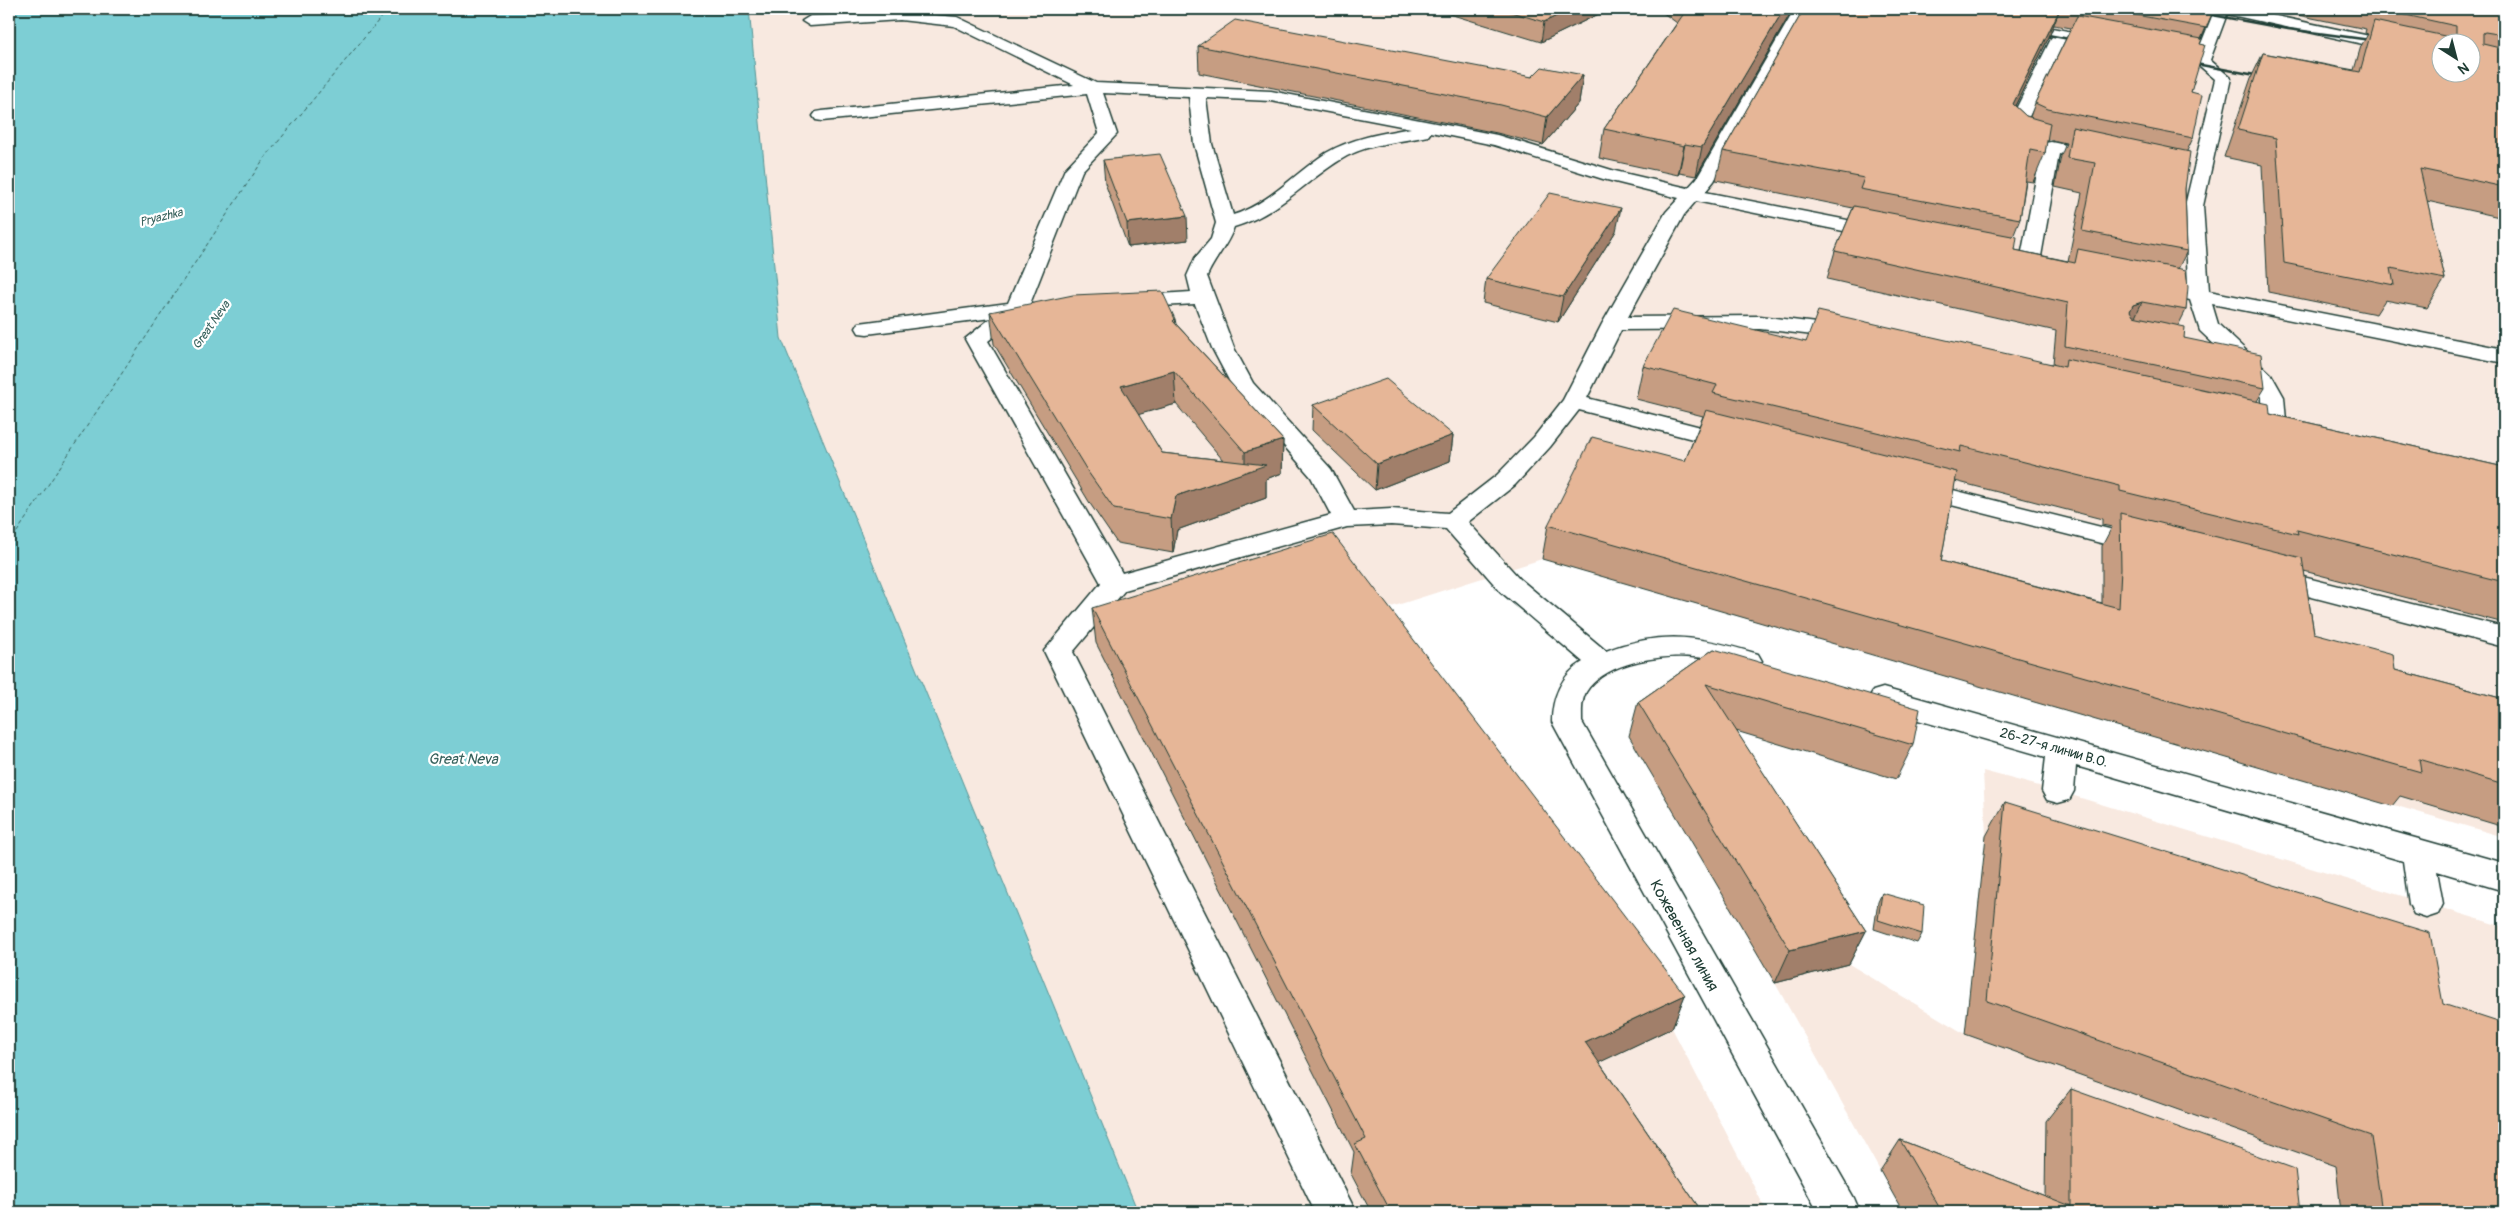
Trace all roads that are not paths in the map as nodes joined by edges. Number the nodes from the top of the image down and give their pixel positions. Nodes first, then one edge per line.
1 (1802, 9) edge
2 (1955, 9) edge
3 (2223, 9) edge
4 (810, 21) dead end
5 (2061, 34) junction
6 (2117, 45) edge
7 (2430, 54) edge
8 (1093, 88) junction
9 (1197, 92) junction
10 (822, 116) dead end
11 (1440, 129) junction
12 (2051, 147) junction
13 (2116, 161) edge
14 (1692, 195) junction
15 (1226, 223) junction
16 (1896, 236) edge
17 (2011, 258) edge
18 (2030, 262) junction
19 (2049, 266) edge
20 (2134, 283) edge
21 (2200, 296) junction
22 (1203, 297) junction
23 (1105, 304) edge
24 (1026, 308) junction
25 (1613, 324) junction
26 (867, 328) dead end
27 (1868, 336) edge
28 (2232, 350) junction
29 (2202, 351) edge
30 (2504, 356) edge
31 (1574, 402) junction
32 (2275, 433) edge
33 (1758, 448) edge
34 (1894, 483) edge
35 (1346, 519) junction
36 (1453, 521) junction
37 (2165, 551) edge
38 (2252, 573) edge
39 (1115, 584) junction
40 (2504, 637) edge
41 (1602, 663) junction
42 (1778, 670) edge
43 (1853, 691) edge
44 (2062, 749) junction
45 (2058, 791) dead end
46 (2418, 852) junction
47 (2504, 877) edge
48 (2426, 904) dead end
49 (1336, 1212) edge
50 (1840, 1212) edge

1 - 14 street
2 - 5 street
3 - 7 street
3 - 21 street
4 - 8 street
5 - 6 street
5 - 12 street
8 - 9 street
8 - 10 street
8 - 24 street
9 - 11 street
9 - 15 street
11 - 14 street
11 - 15 street
12 - 13 street
12 - 18 street
14 - 16 street
14 - 25 street
15 - 22 street
17 - 18 street
18 - 19 street
20 - 21 street
21 - 28 street
21 - 30 street
22 - 23 street
22 - 35 street
24 - 26 street
24 - 39 street
25 - 27 street
25 - 31 street
28 - 29 street
28 - 32 street
31 - 33 street
31 - 36 street
34 - 37 street
35 - 36 street
35 - 39 street
36 - 41 street
38 - 40 street
39 - 49 street
41 - 42 street
41 - 50 street, Кожевенная линия
43 - 44 street, 26-27-я линии В.О.
44 - 45 street
44 - 46 street, 26-27-я линии В.О.
46 - 47 street, 26-27-я линии В.О.
46 - 48 street

